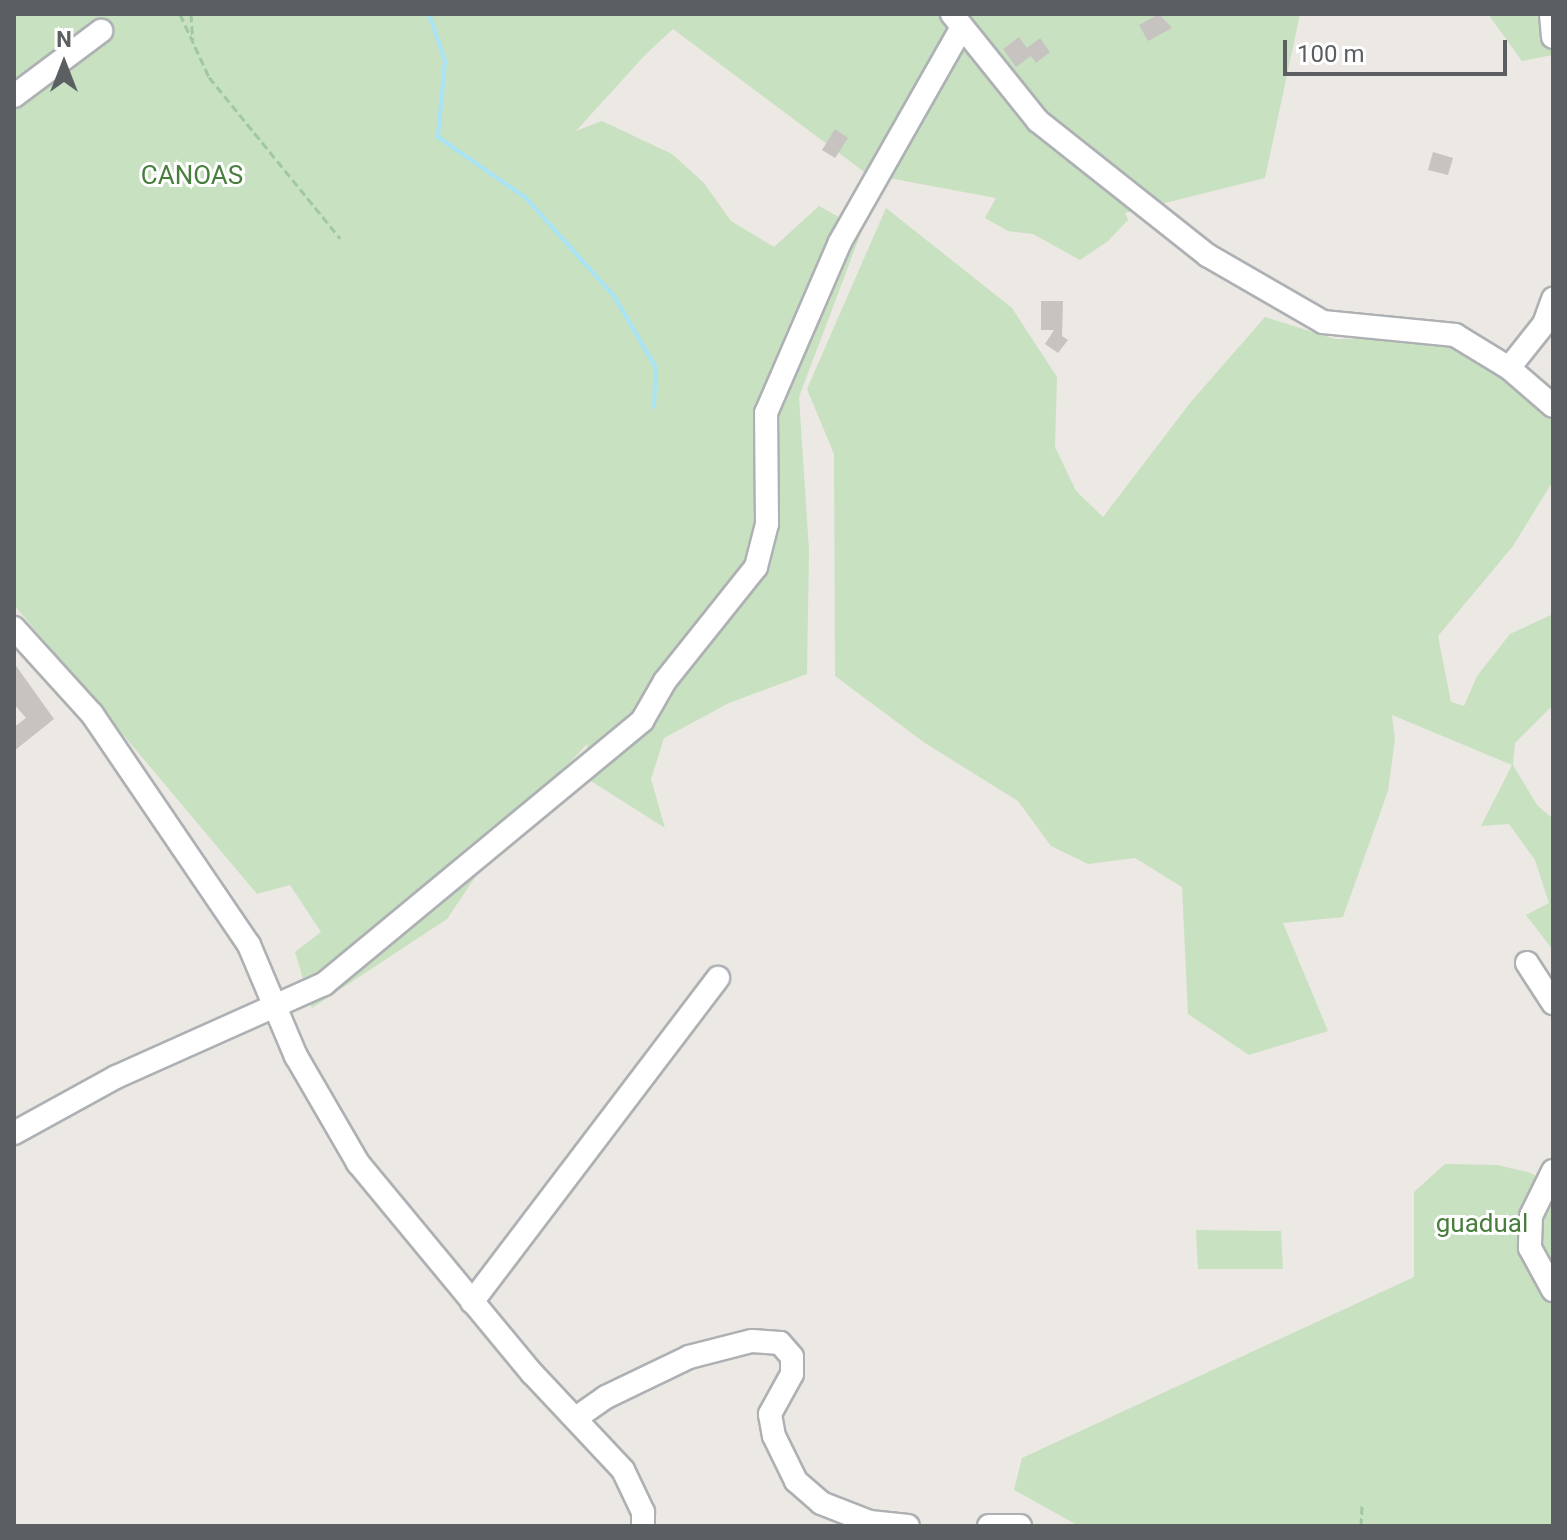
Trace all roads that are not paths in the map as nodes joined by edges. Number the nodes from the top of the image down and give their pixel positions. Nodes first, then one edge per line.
1 (1551, 14) edge
2 (955, 17) edge
3 (101, 31) dead end
4 (1553, 37) edge
5 (14, 96) edge
6 (1553, 299) edge
7 (1509, 368) junction
8 (1553, 406) edge
9 (14, 628) edge
10 (1527, 963) dead end
11 (718, 978) dead end
12 (1553, 1003) edge
13 (274, 1007) junction
14 (14, 1133) edge
15 (1553, 1171) edge
16 (1553, 1290) edge
17 (472, 1302) junction
18 (576, 1418) junction
19 (643, 1526) edge
20 (908, 1526) edge
21 (989, 1526) edge
22 (1020, 1526) edge

1 - 4 street
2 - 7 street
2 - 13 street
3 - 5 street
6 - 7 street
7 - 8 street
9 - 13 street
10 - 12 street
11 - 17 street
13 - 14 street
13 - 17 street
15 - 16 street
17 - 18 street
18 - 19 street
18 - 20 street
21 - 22 street

